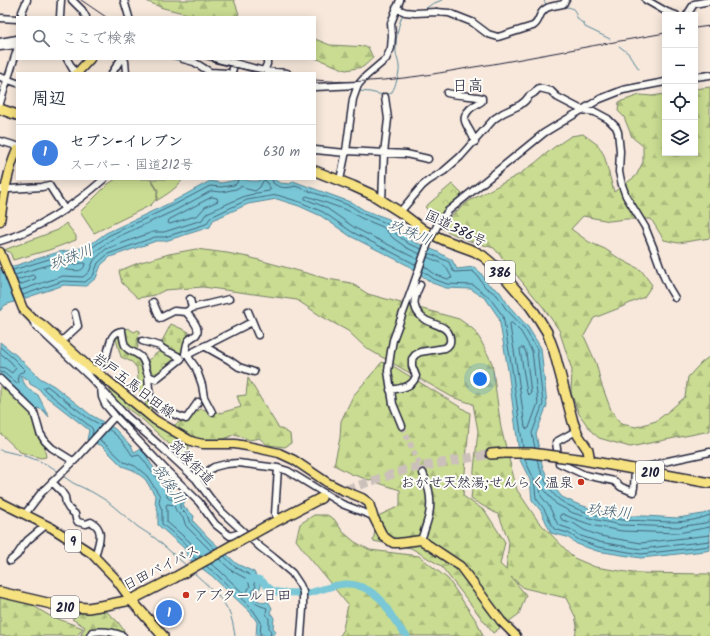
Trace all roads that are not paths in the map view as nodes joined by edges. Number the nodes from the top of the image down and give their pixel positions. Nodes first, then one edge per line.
1 (27, 0) edge
2 (61, 0) edge
3 (72, 0) edge
4 (124, 0) edge
5 (400, 0) edge
6 (566, 0) edge
7 (646, 0) edge
8 (710, 1) edge
9 (401, 10) junction
10 (667, 12) edge
11 (689, 12) edge
12 (22, 16) edge
13 (60, 16) edge
14 (85, 16) edge
15 (129, 16) edge
16 (0, 18) edge
17 (16, 19) edge
18 (16, 39) edge
19 (0, 42) edge
20 (16, 45) edge
21 (0, 47) edge
22 (16, 53) edge
23 (68, 60) edge
24 (89, 60) edge
25 (121, 60) edge
26 (124, 60) edge
27 (187, 60) edge
28 (220, 60) edge
29 (267, 60) edge
30 (234, 63) junction
31 (264, 71) junction
32 (75, 72) edge
33 (77, 72) edge
34 (113, 72) edge
35 (126, 72) edge
36 (210, 72) edge
37 (232, 72) edge
38 (276, 72) edge
39 (710, 75) edge
40 (0, 77) edge
41 (698, 77) edge
42 (8, 80) junction
43 (16, 83) edge
44 (662, 83) edge
45 (316, 87) edge
46 (357, 88) junction
47 (447, 93) dead end
48 (385, 97) dead end
49 (0, 103) edge
50 (0, 109) edge
51 (582, 110) junction
52 (16, 115) edge
53 (0, 141) edge
54 (475, 142) junction
55 (0, 145) edge
56 (16, 149) edge
57 (16, 149) edge
58 (316, 150) edge
59 (16, 152) edge
60 (346, 152) junction
61 (384, 152) junction
62 (428, 159) dead end
63 (316, 171) edge
64 (103, 180) edge
65 (340, 180) junction
66 (50, 182) edge
67 (3, 189) edge
68 (382, 201) junction
69 (65, 210) junction
70 (400, 212) junction
71 (0, 221) edge
72 (0, 241) edge
73 (0, 252) edge
74 (417, 284) junction
75 (676, 298) dead end
76 (190, 299) dead end
77 (229, 299) dead end
78 (153, 302) dead end
79 (192, 308) junction
80 (248, 311) dead end
81 (186, 312) junction
82 (75, 313) dead end
83 (31, 317) junction
84 (252, 322) junction
85 (258, 335) dead end
86 (59, 341) junction
87 (142, 341) dead end
88 (204, 346) junction
89 (184, 355) junction
90 (96, 370) junction
91 (254, 372) dead end
92 (148, 375) junction
93 (0, 379) edge
94 (101, 388) junction
95 (390, 390) junction
96 (198, 402) dead end
97 (212, 412) dead end
98 (116, 416) junction
99 (402, 426) tunnel mouth
100 (576, 431) junction
101 (710, 452) edge
102 (491, 454) tunnel mouth
103 (75, 460) junction
104 (590, 461) junction
105 (278, 468) junction
106 (635, 469) junction
107 (423, 473) tunnel mouth
108 (196, 479) junction
109 (52, 482) junction
110 (710, 483) edge
111 (321, 498) tunnel mouth
112 (0, 502) edge
113 (25, 514) junction
114 (373, 516) junction
115 (278, 520) junction
116 (46, 525) junction
117 (244, 532) junction
118 (420, 540) junction
119 (95, 557) junction
120 (10, 561) dead end
121 (0, 592) edge
122 (131, 600) junction
123 (90, 636) edge
124 (122, 636) edge
125 (163, 636) edge
126 (301, 636) edge
127 (516, 636) edge

1 - 12 street
2 - 13 street
3 - 14 street
4 - 15 street
5 - 9 street
6 - 9 street
7 - 10 street
8 - 11 street
9 - 46 street
16 - 17 street
18 - 19 street
20 - 21 street
22 - 42 street
23 - 32 street
24 - 33 main road
25 - 34 street
26 - 35 street
27 - 36 street
28 - 30 street
29 - 31 street
30 - 31 street
30 - 37 street
31 - 38 street
39 - 41 street
40 - 42 street
42 - 43 street
42 - 49 street
44 - 51 street
45 - 46 street
46 - 60 street
47 - 54 street
48 - 61 street
50 - 52 highway
51 - 54 street
51 - 74 street, bridge
51 - 75 street
53 - 56 street
54 - 70 street
55 - 57 street
58 - 60 street
59 - 67 main road
60 - 61 street
60 - 65 street
61 - 62 street
61 - 68 street
63 - 65 highway, 国道386号 / 386
64 - 69 street
65 - 68 highway, 国道386号 / 386
66 - 67 street
66 - 69 street
67 - 71 main road
68 - 70 highway, 国道386号 / 386
69 - 72 street
70 - 100 highway, 国道386号 / 386
73 - 83 main road, 岩戸五馬日田線
74 - 95 street
74 - 95 street
76 - 79 street
77 - 79 street
78 - 81 street
79 - 81 street
80 - 84 street
81 - 89 street
82 - 86 street
83 - 86 main road, 岩戸五馬日田線
83 - 94 street, 筑後街道
84 - 85 street
84 - 88 street
86 - 90 main road, 岩戸五馬日田線
87 - 89 street
88 - 89 street
88 - 91 street
89 - 92 street
89 - 97 street
90 - 92 street
90 - 114 main road, 岩戸五馬日田線
92 - 96 street
93 - 103 street
94 - 98 street
94 - 108 street, 筑後街道
95 - 99 street
98 - 103 street
98 - 117 street
100 - 104 highway, 国道386号 / 386
100 - 106 street
101 - 106 street
102 - 104 highway, 210, bridge
103 - 109 street
104 - 106 highway, 210
105 - 108 street
105 - 114 street
105 - 115 street
106 - 110 highway, 210
107 - 118 street
108 - 117 street, 筑後街道
109 - 113 street
109 - 119 street
111 - 115 highway, 日田バイパス / 210
112 - 113 main road, 9
113 - 116 main road, 9
114 - 118 main road, 岩戸五馬日田線
115 - 122 highway, 日田バイパス / 210, bridge
116 - 119 main road, 9
116 - 120 street
117 - 126 street, 筑後街道
118 - 127 main road
119 - 122 main road, 9
121 - 122 highway, 日田バイパス / 210
122 - 125 highway
123 - 124 street

